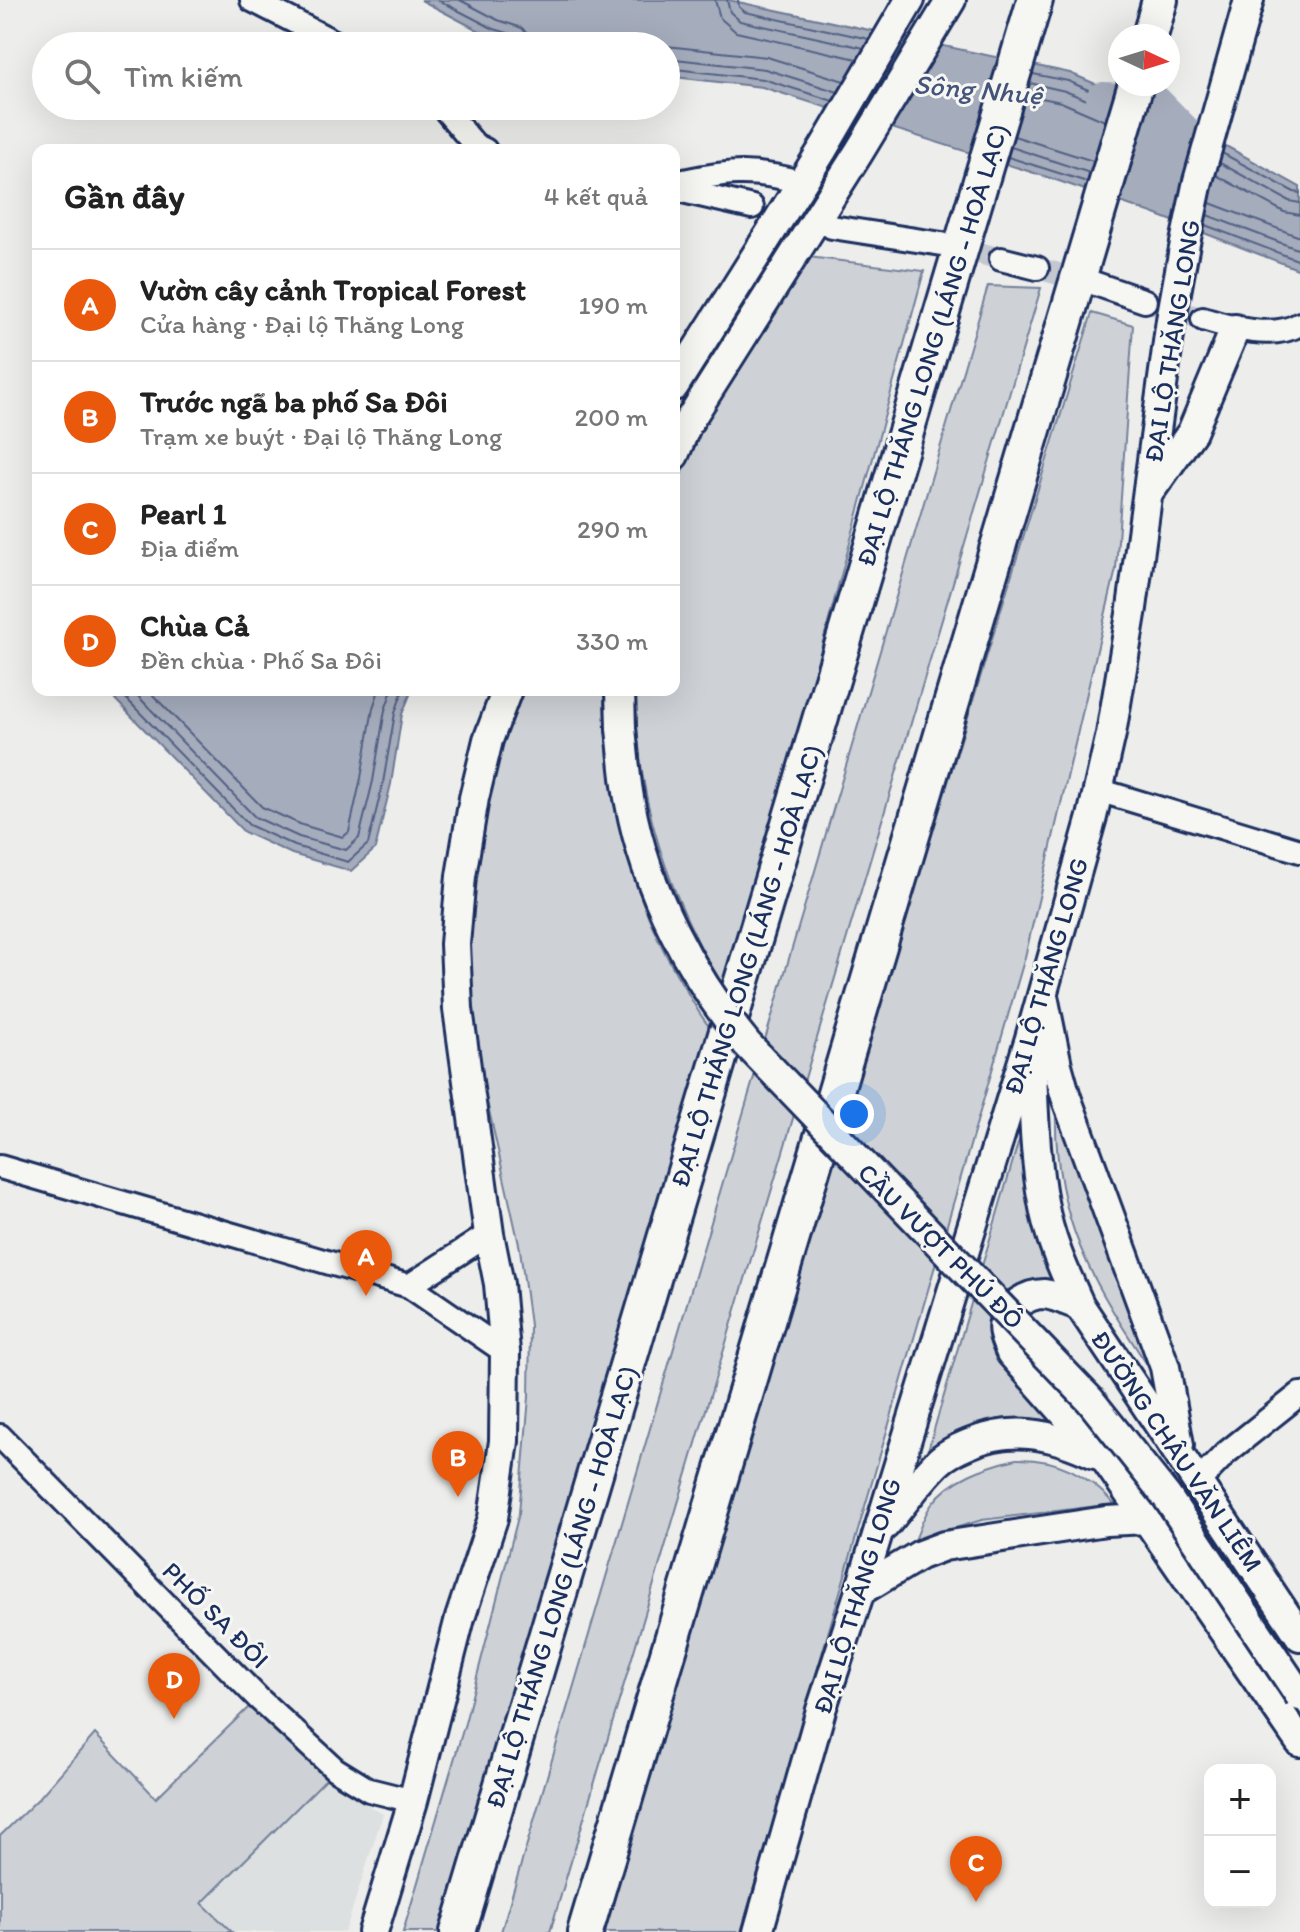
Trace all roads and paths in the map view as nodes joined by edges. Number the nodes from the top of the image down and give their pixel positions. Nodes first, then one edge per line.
1 (252, 0) edge
2 (1035, 0) edge
3 (1160, 0) edge
4 (1249, 0) edge
5 (906, 8) edge
6 (947, 8) edge
7 (1153, 24) edge
8 (315, 32) edge
9 (1132, 96) edge
10 (454, 120) edge
11 (474, 144) edge
12 (800, 182) junction
13 (680, 184) edge
14 (680, 188) edge
15 (752, 207) dead end
16 (832, 227) dead end
17 (942, 244) tunnel mouth
18 (1001, 259) tunnel mouth
19 (1037, 268) tunnel mouth
20 (1093, 283) tunnel mouth
21 (1145, 301) tunnel mouth
22 (1203, 319) tunnel mouth
23 (1300, 324) edge
24 (1235, 329) junction
25 (680, 376) edge
26 (680, 441) edge
27 (1150, 491) junction
28 (505, 696) edge
29 (620, 696) edge
30 (1098, 790) junction
31 (1300, 851) edge
32 (1043, 992) junction
33 (1030, 1038) junction
34 (0, 1167) edge
35 (489, 1234) junction
36 (409, 1286) junction
37 (1080, 1306) junction
38 (505, 1352) junction
39 (1300, 1394) edge
40 (0, 1436) edge
41 (1181, 1457) junction
42 (1106, 1460) junction
43 (1198, 1482) junction
44 (1148, 1519) junction
45 (876, 1535) junction
46 (860, 1591) junction
47 (1300, 1636) edge
48 (1300, 1696) edge
49 (1300, 1742) edge
50 (413, 1801) junction
51 (373, 1932) edge
52 (458, 1932) edge
53 (585, 1932) edge
54 (758, 1932) edge

1 - 8 street
2 - 52 highway, ĐẠI LỘ THĂNG LONG (LÁNG - HOÀ LẠC)
3 - 7 highway
4 - 27 main road, ĐẠI LỘ THĂNG LONG
5 - 12 main road
6 - 26 main road
9 - 53 highway
10 - 11 street
12 - 13 street
12 - 25 main road
14 - 15 street
16 - 17 street
18 - 19 street
20 - 21 street
22 - 24 street
23 - 24 street
24 - 27 main road
27 - 30 main road, ĐẠI LỘ THĂNG LONG
28 - 35 main road
29 - 48 main road, CẦU VƯỢT PHÚ ĐÔ, bridge
30 - 31 street
30 - 32 main road, ĐẠI LỘ THĂNG LONG
32 - 33 main road, ĐẠI LỘ THĂNG LONG
32 - 41 main road
33 - 37 main road, ĐƯỜNG CHÂU VĂN LIÊM
33 - 45 main road, ĐẠI LỘ THĂNG LONG
34 - 36 street
35 - 36 street
35 - 38 main road
36 - 38 street
37 - 41 main road, ĐƯỜNG CHÂU VĂN LIÊM
37 - 42 main road, ĐƯỜNG CHÂU VĂN LIÊM
38 - 50 main road
39 - 43 street
40 - 50 street, PHỐ SA ĐÔI
41 - 43 main road, ĐƯỜNG CHÂU VĂN LIÊM
42 - 44 main road, ĐƯỜNG CHÂU VĂN LIÊM
42 - 45 main road, ĐƯỜNG CHÂU VĂN LIÊM
43 - 47 main road, ĐƯỜNG CHÂU VĂN LIÊM
44 - 46 main road
44 - 49 main road, ĐƯỜNG CHÂU VĂN LIÊM
45 - 46 main road, ĐẠI LỘ THĂNG LONG
46 - 54 main road, ĐẠI LỘ THĂNG LONG
50 - 51 main road

